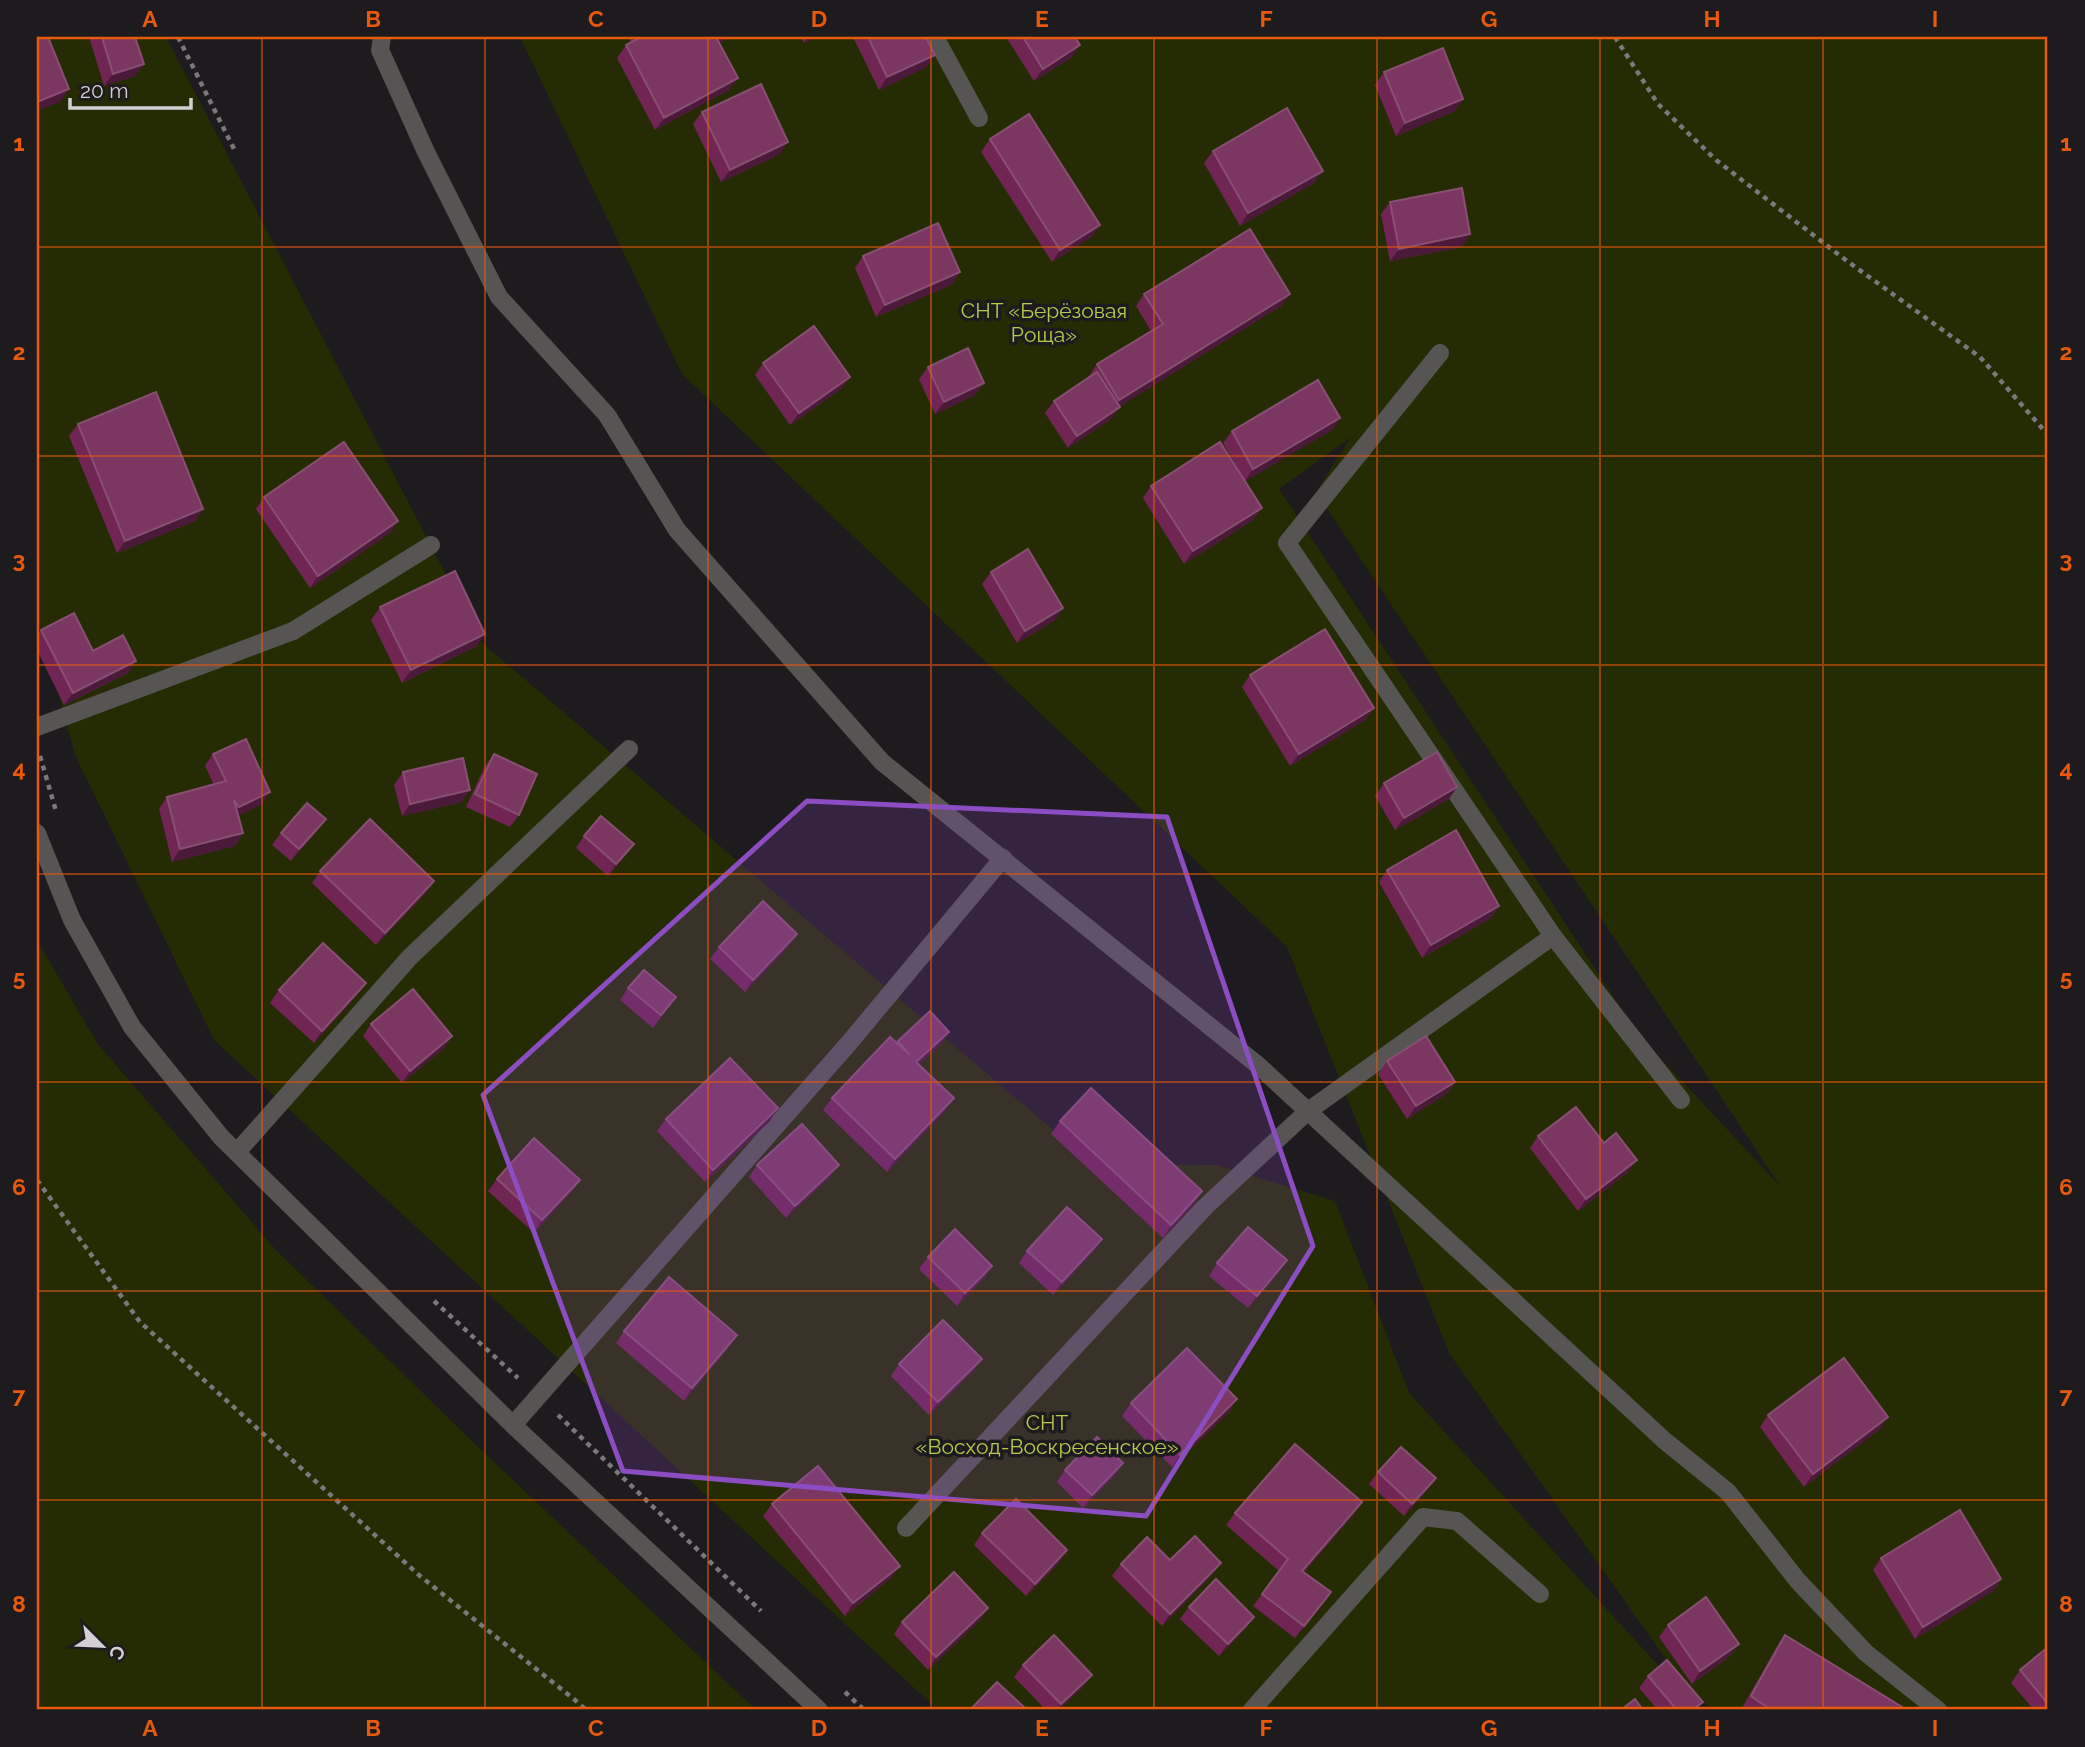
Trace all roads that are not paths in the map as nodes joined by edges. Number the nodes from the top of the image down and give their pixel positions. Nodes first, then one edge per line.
1 (382, 37) edge
2 (935, 37) edge
3 (979, 118) dead end
4 (1440, 353) dead end
5 (431, 545) dead end
6 (37, 727) edge
7 (629, 749) dead end
8 (37, 833) edge
9 (1003, 859) junction
10 (1553, 936) junction
11 (1681, 1100) dead end
12 (1308, 1111) junction
13 (237, 1152) junction
14 (513, 1425) junction
15 (906, 1528) dead end
16 (1541, 1594) dead end
17 (819, 1710) edge
18 (1252, 1710) edge
19 (1938, 1710) edge

1 - 9 street
2 - 3 street
4 - 10 street
5 - 6 street
7 - 13 street
8 - 13 street
9 - 12 street
9 - 14 street
10 - 11 street
10 - 12 street
12 - 15 street
12 - 19 street
13 - 14 street
14 - 17 street
16 - 18 street

